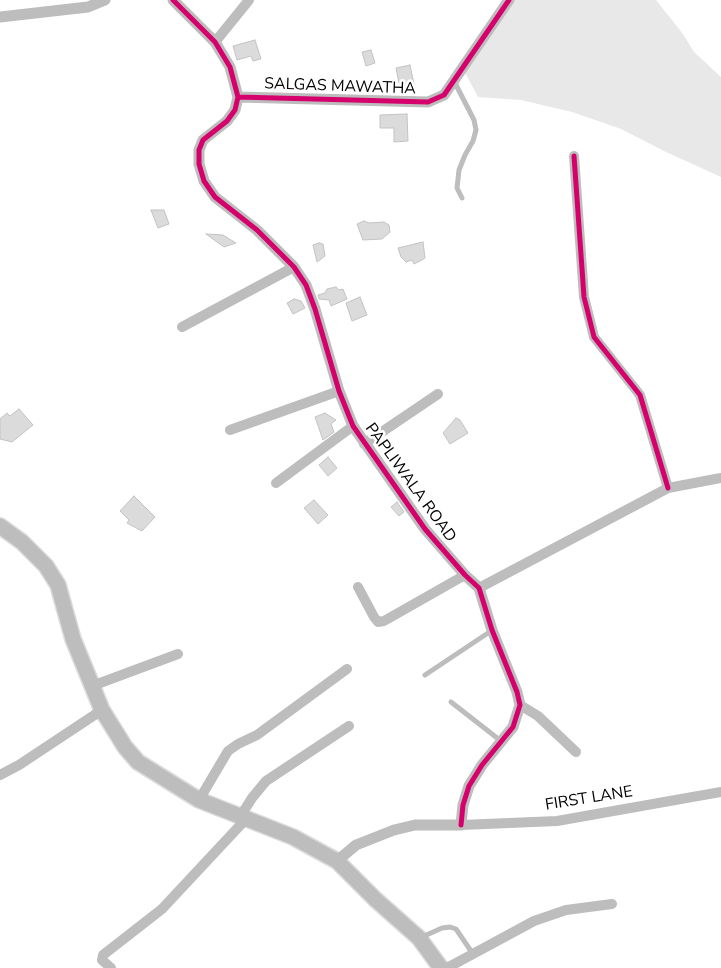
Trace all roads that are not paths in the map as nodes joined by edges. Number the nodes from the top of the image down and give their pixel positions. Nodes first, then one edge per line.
1 (105, 0) edge
2 (173, 0) edge
3 (249, 0) edge
4 (509, 0) edge
5 (0, 17) edge
6 (216, 42) junction
7 (453, 81) junction
8 (238, 97) junction
9 (574, 156) dead end
10 (462, 198) dead end
11 (294, 266) junction
12 (182, 327) dead end
13 (339, 391) junction
14 (438, 394) dead end
15 (353, 426) junction
16 (230, 430) dead end
17 (364, 444) junction
18 (721, 478) edge
19 (276, 483) dead end
20 (668, 488) junction
21 (0, 526) edge
22 (465, 575) junction
23 (358, 588) dead end
24 (479, 588) junction
25 (492, 630) junction
26 (178, 654) dead end
27 (347, 670) dead end
28 (425, 675) dead end
29 (92, 686) junction
30 (451, 702) dead end
31 (520, 705) junction
32 (102, 710) junction
33 (349, 726) dead end
34 (501, 741) junction
35 (576, 752) dead end
36 (0, 775) edge
37 (721, 792) edge
38 (198, 800) junction
39 (243, 818) junction
40 (461, 824) junction
41 (337, 861) junction
42 (612, 904) dead end
43 (419, 938) junction
44 (473, 954) junction
45 (111, 968) edge
46 (441, 968) edge
47 (447, 968) edge

1 - 5 street
2 - 6 street
3 - 6 street
4 - 7 street, SALGAS MAWATHA
6 - 8 street
7 - 8 street, SALGAS MAWATHA
7 - 10 lane
8 - 11 street, PAPLIWALA ROAD
9 - 20 street
11 - 12 street
11 - 13 street, PAPLIWALA ROAD
13 - 15 street, PAPLIWALA ROAD
13 - 16 street
14 - 17 street
15 - 17 street, PAPLIWALA ROAD
15 - 19 street
17 - 22 street, PAPLIWALA ROAD
18 - 20 street
20 - 24 street
21 - 29 main road
22 - 23 street
22 - 24 street, PAPLIWALA ROAD
24 - 25 street, PAPLIWALA ROAD
25 - 28 lane
25 - 31 street, PAPLIWALA ROAD
26 - 29 street
27 - 38 street
29 - 32 main road
30 - 34 lane
31 - 34 street
31 - 35 street
32 - 36 street
32 - 38 main road
33 - 39 street
34 - 40 street
37 - 40 street, FIRST LANE
38 - 39 main road
39 - 41 main road
39 - 45 street
40 - 41 street
41 - 43 main road
42 - 44 street
43 - 44 lane
43 - 46 main road
44 - 47 street

